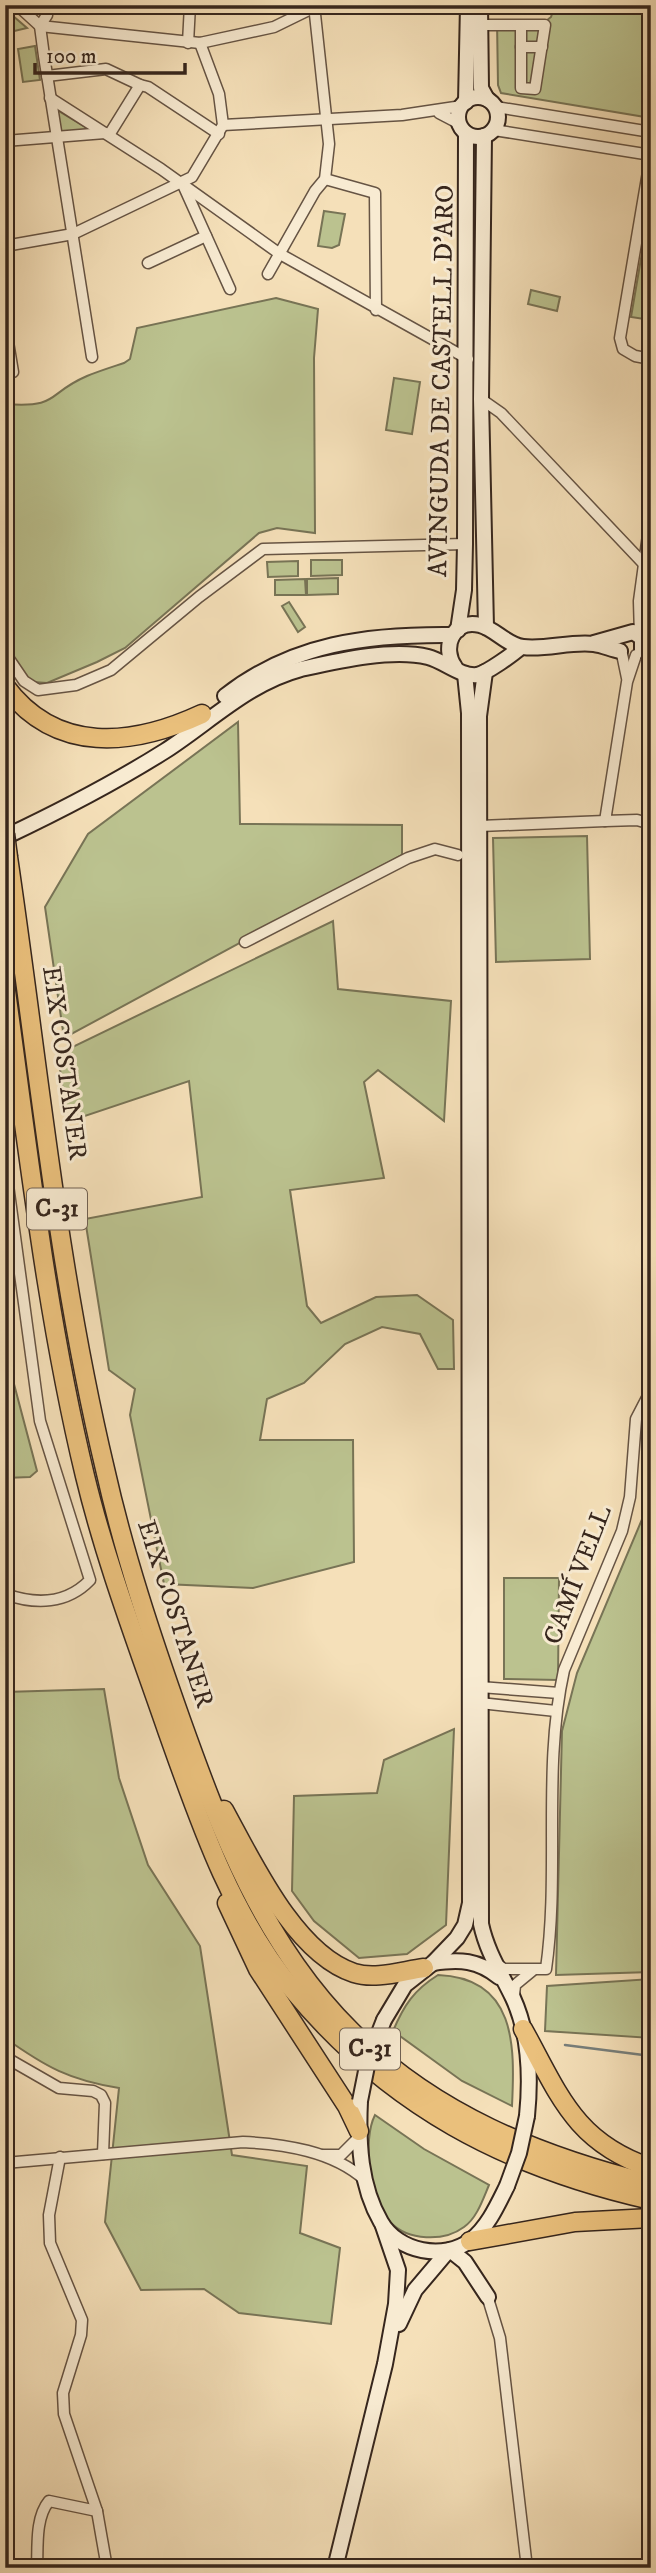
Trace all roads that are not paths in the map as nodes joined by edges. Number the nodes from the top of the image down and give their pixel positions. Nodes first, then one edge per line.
1 (17, 5) edge
2 (48, 5) edge
3 (190, 5) edge
4 (468, 5) edge
5 (480, 5) edge
6 (316, 6) edge
7 (480, 25) junction
8 (521, 25) junction
9 (40, 26) junction
10 (188, 43) junction
11 (200, 43) junction
12 (521, 47) junction
13 (542, 47) junction
14 (47, 76) junction
15 (141, 85) junction
16 (50, 98) junction
17 (491, 103) junction
18 (464, 104) junction
19 (435, 112) junction
20 (327, 120) junction
21 (463, 128) junction
22 (221, 129) junction
23 (651, 132) edge
24 (489, 133) junction
25 (107, 134) junction
26 (57, 137) junction
27 (5, 141) edge
28 (651, 155) edge
29 (325, 179) junction
30 (182, 184) junction
31 (73, 234) junction
32 (205, 236) junction
33 (5, 246) edge
34 (279, 254) junction
35 (148, 263) dead end
36 (268, 274) dead end
37 (230, 289) dead end
38 (376, 310) junction
39 (5, 324) edge
40 (92, 356) dead end
41 (468, 359) junction
42 (651, 359) edge
43 (13, 372) dead end
44 (481, 399) junction
45 (651, 513) edge
46 (465, 544) junction
47 (643, 563) junction
48 (489, 629) junction
49 (455, 632) junction
50 (636, 644) edge
51 (522, 647) junction
52 (5, 653) edge
53 (490, 667) junction
54 (460, 670) junction
55 (5, 686) edge
56 (202, 714) junction
57 (167, 749) junction
58 (604, 821) junction
59 (651, 824) edge
60 (480, 826) junction
61 (5, 835) edge
62 (458, 855) dead end
63 (245, 942) dead end
64 (5, 984) edge
65 (5, 1163) edge
66 (651, 1390) edge
67 (5, 1594) edge
68 (480, 1687) junction
69 (559, 1693) junction
70 (480, 1703) junction
71 (556, 1711) junction
72 (204, 1784) junction
73 (206, 1840) junction
74 (493, 1962) junction
75 (429, 1966) junction
76 (532, 1971) junction
77 (503, 1981) junction
78 (514, 2000) junction
79 (523, 2029) junction
80 (5, 2057) edge
81 (359, 2134) junction
82 (103, 2154) junction
83 (319, 2155) junction
84 (60, 2157) junction
85 (5, 2163) edge
86 (651, 2168) edge
87 (365, 2180) junction
88 (651, 2184) edge
89 (651, 2200) edge
90 (651, 2218) edge
91 (383, 2225) junction
92 (468, 2242) junction
93 (449, 2250) junction
94 (488, 2297) junction
95 (385, 2364) junction
96 (97, 2511) junction
97 (37, 2568) edge
98 (107, 2568) edge
99 (335, 2568) edge
100 (527, 2568) edge

1 - 9 street
2 - 9 street
3 - 10 street
4 - 18 street
5 - 7 street
6 - 11 street
6 - 20 street
7 - 8 street
7 - 17 street
8 - 12 street
8 - 13 street
9 - 10 street
9 - 14 street
10 - 11 street
11 - 22 street
12 - 13 street
12 - 13 street
14 - 15 street
14 - 16 street
15 - 22 street
15 - 25 street
16 - 25 street
16 - 26 street
17 - 18 street
17 - 23 street
17 - 24 street
18 - 19 street
18 - 21 street
19 - 20 street
19 - 21 street
20 - 22 street
20 - 29 street
21 - 24 street
21 - 41 street, AVINGUDA DE CASTELL D'ARO
22 - 30 street
24 - 28 street
24 - 44 street, AVINGUDA DE CASTELL D'ARO
25 - 26 street
25 - 30 street
26 - 27 street
26 - 31 street
28 - 42 street
29 - 34 street
29 - 38 street
30 - 31 street
30 - 32 street
30 - 34 street
31 - 33 street
31 - 40 street
32 - 35 street
32 - 37 street
34 - 36 street
34 - 38 street
38 - 41 street
39 - 43 street
41 - 46 street, AVINGUDA DE CASTELL D'ARO
44 - 47 street
44 - 48 street, AVINGUDA DE CASTELL D'ARO
45 - 47 street
46 - 49 street, AVINGUDA DE CASTELL D'ARO
46 - 52 street
47 - 50 street
48 - 49 street
48 - 51 street
48 - 53 street
49 - 54 street
49 - 56 street
50 - 51 street
50 - 58 street
51 - 53 street
53 - 54 street
53 - 60 street
54 - 57 street
54 - 75 street
55 - 56 highway
56 - 57 street
57 - 61 street
58 - 59 street
58 - 60 street
60 - 68 street
61 - 72 highway, EIX COSTANER / C-31, bridge
62 - 63 street
64 - 73 highway, EIX COSTANER / C-31
65 - 67 street
66 - 69 street, CAMÍ VELL
68 - 69 street
68 - 70 street
69 - 71 street, CAMÍ VELL
70 - 71 street
70 - 74 street
71 - 76 street, CAMÍ VELL
72 - 75 highway, C-31
72 - 88 highway, EIX COSTANER / C-31
73 - 81 highway, C-31
73 - 89 highway, EIX COSTANER / C-31
74 - 76 street
74 - 77 street
75 - 77 street
75 - 81 street, bridge
76 - 78 street, CAMÍ VELL
77 - 78 street
78 - 79 street
79 - 86 highway
79 - 92 street, bridge
80 - 82 street
81 - 83 street
81 - 87 street
82 - 83 street
82 - 84 street
83 - 87 street
84 - 85 street
84 - 96 street
87 - 91 street
90 - 92 highway
91 - 93 street
91 - 95 street
92 - 93 street
92 - 94 street
93 - 94 street
93 - 95 street
94 - 100 street
95 - 99 street
96 - 97 street
96 - 98 street

